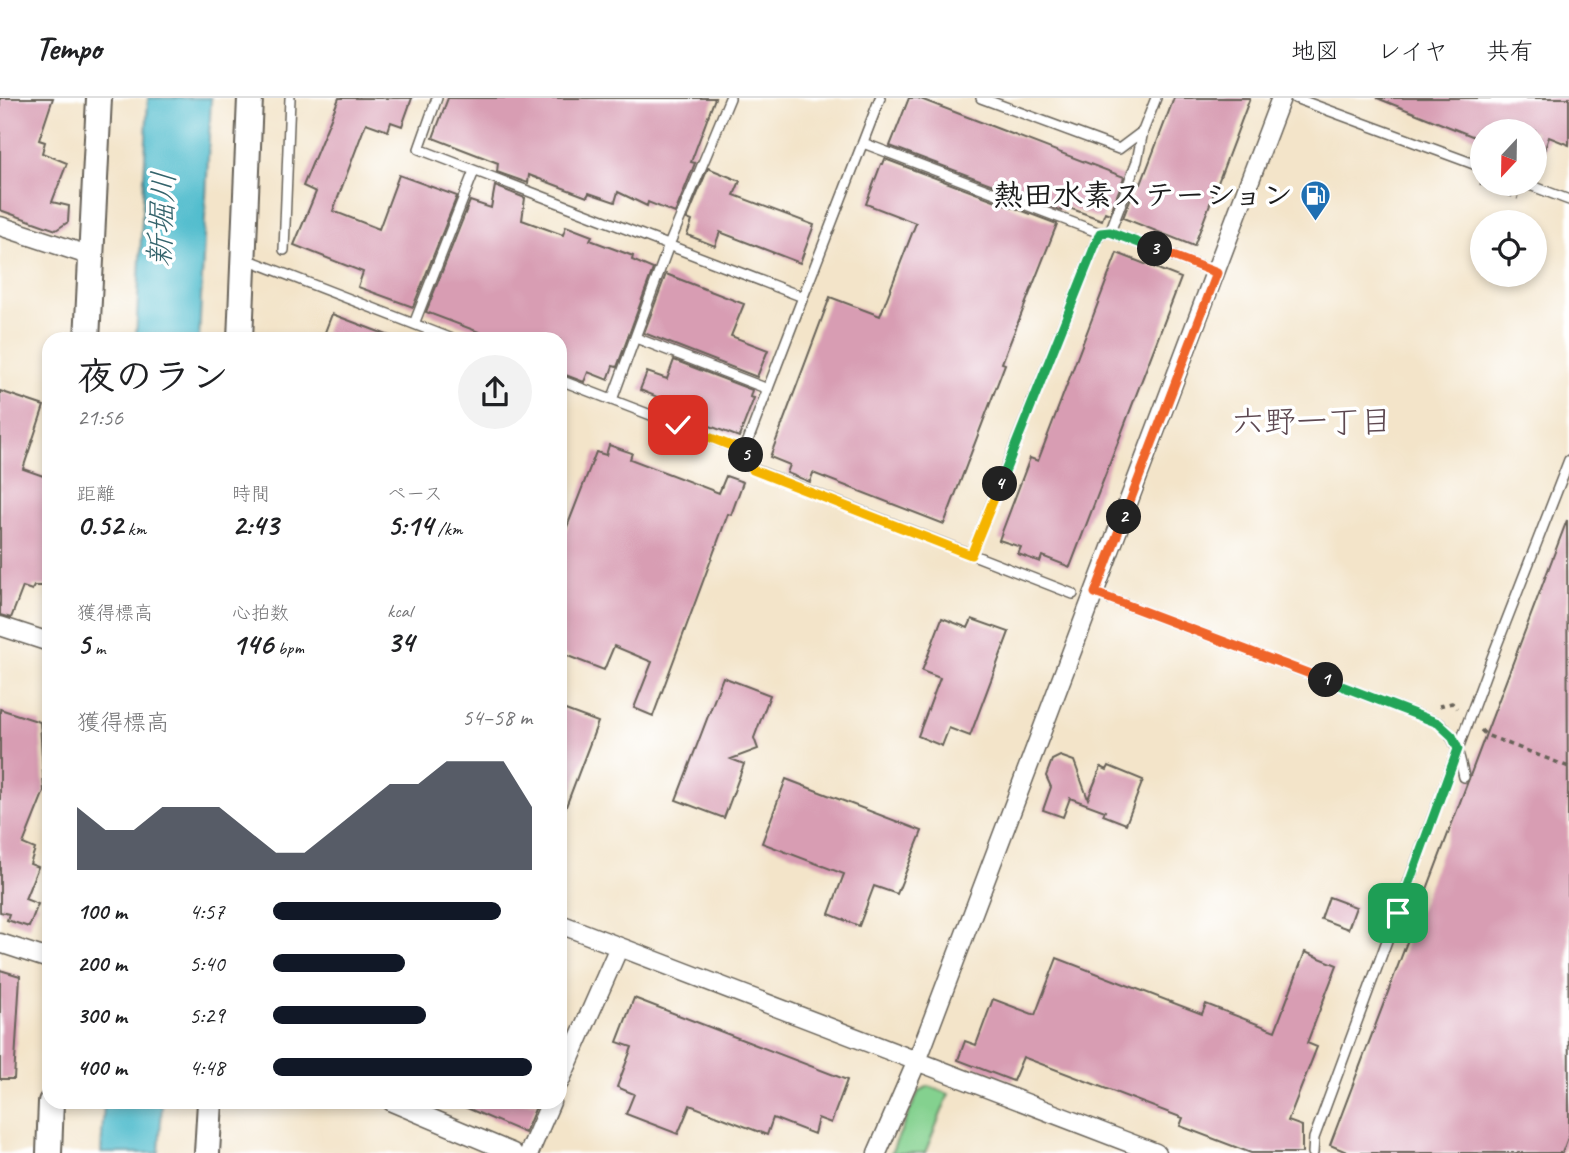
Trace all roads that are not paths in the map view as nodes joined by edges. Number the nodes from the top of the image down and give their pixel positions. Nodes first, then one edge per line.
1 (99, 98) edge
2 (250, 98) edge
3 (290, 98) edge
4 (437, 98) edge
5 (730, 98) edge
6 (880, 98) edge
7 (981, 98) edge
8 (1156, 98) edge
9 (1281, 98) edge
10 (1294, 98) edge
11 (1143, 131) junction
12 (863, 143) junction
13 (1470, 163) edge
14 (474, 170) junction
15 (1547, 192) edge
16 (1569, 200) edge
17 (0, 226) edge
18 (1105, 233) junction
19 (668, 245) junction
20 (284, 250) dead end
21 (91, 256) junction
22 (243, 258) junction
23 (1217, 273) junction
24 (803, 297) junction
25 (414, 324) junction
26 (87, 332) edge
27 (240, 332) edge
28 (434, 332) edge
29 (636, 338) junction
30 (567, 383) edge
31 (768, 389) junction
32 (612, 400) junction
33 (744, 451) junction
34 (1569, 460) edge
35 (971, 555) junction
36 (1095, 593) junction
37 (1073, 594) dead end
38 (0, 626) edge
39 (42, 640) edge
40 (1458, 749) junction
41 (1464, 777) dead end
42 (567, 927) edge
43 (0, 943) edge
44 (619, 947) junction
45 (42, 957) edge
46 (917, 1061) junction
47 (567, 1065) edge
48 (51, 1109) edge
49 (210, 1109) edge
50 (409, 1109) edge
51 (548, 1109) edge
52 (49, 1153) edge
53 (207, 1153) edge
54 (513, 1153) edge
55 (529, 1153) edge
56 (877, 1153) edge
57 (1156, 1153) edge
58 (1313, 1153) edge

1 - 21 street
2 - 22 street
3 - 20 lane
4 - 14 lane
5 - 19 lane
6 - 12 lane
7 - 11 lane
8 - 11 lane
9 - 23 street
10 - 13 lane
11 - 18 lane
12 - 18 lane
12 - 24 lane
14 - 19 lane
14 - 25 lane
15 - 16 lane
17 - 21 street
18 - 23 lane
18 - 35 lane
19 - 24 lane
19 - 29 lane
21 - 26 street
22 - 25 lane
22 - 27 street
23 - 36 street
24 - 31 lane
25 - 28 lane
29 - 31 lane
29 - 32 lane
30 - 32 lane
31 - 33 lane
32 - 33 lane
33 - 35 lane
34 - 40 lane
35 - 37 lane
36 - 40 lane
36 - 46 street
38 - 39 street
40 - 41 lane
40 - 58 lane
42 - 44 street
43 - 45 street
44 - 46 street
44 - 47 street
46 - 56 street
46 - 57 street
48 - 52 street
49 - 53 street
50 - 54 street
51 - 55 street

